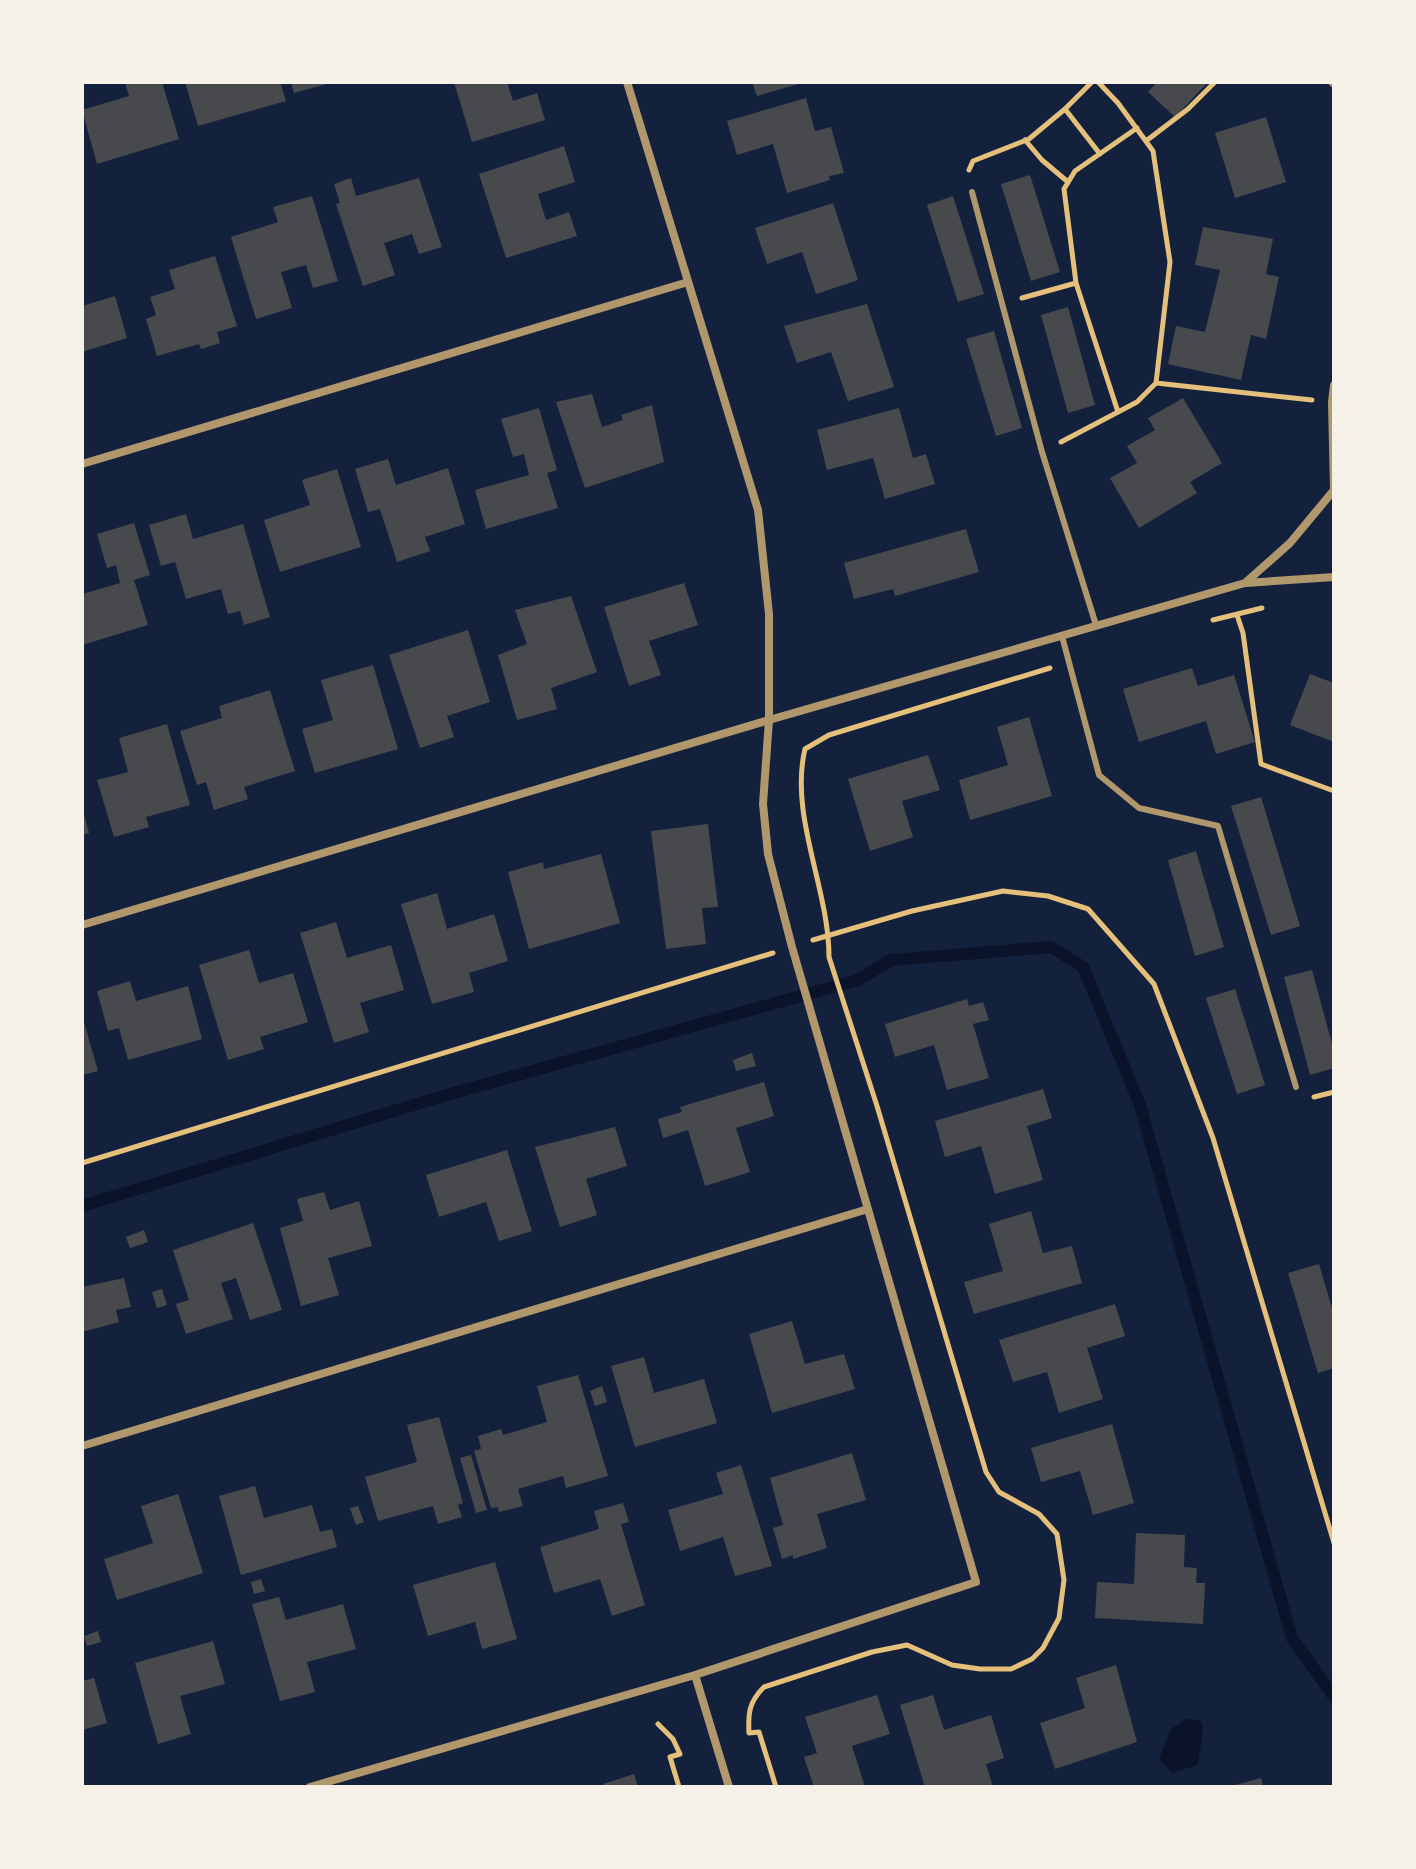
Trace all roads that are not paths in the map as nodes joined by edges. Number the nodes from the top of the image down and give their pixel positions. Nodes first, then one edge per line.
1 (627, 82) edge
2 (972, 192) road end
3 (688, 282) junction
4 (1334, 385) edge
5 (82, 464) edge
6 (1334, 490) edge
7 (1334, 577) edge
8 (1245, 583) junction
9 (1096, 625) junction
10 (1062, 636) junction
11 (769, 720) junction
12 (82, 925) edge
13 (1296, 1087) dead end
14 (868, 1209) junction
15 (82, 1446) edge
16 (695, 1675) junction
17 (310, 1787) edge
18 (729, 1787) edge

1 - 3 street
2 - 9 lane
3 - 5 street
3 - 11 street
4 - 6 street
6 - 8 street
7 - 8 street
8 - 9 street
9 - 10 street
10 - 11 street
10 - 13 lane
11 - 12 street
11 - 14 street
14 - 15 street
14 - 16 street
16 - 17 street
16 - 18 street

